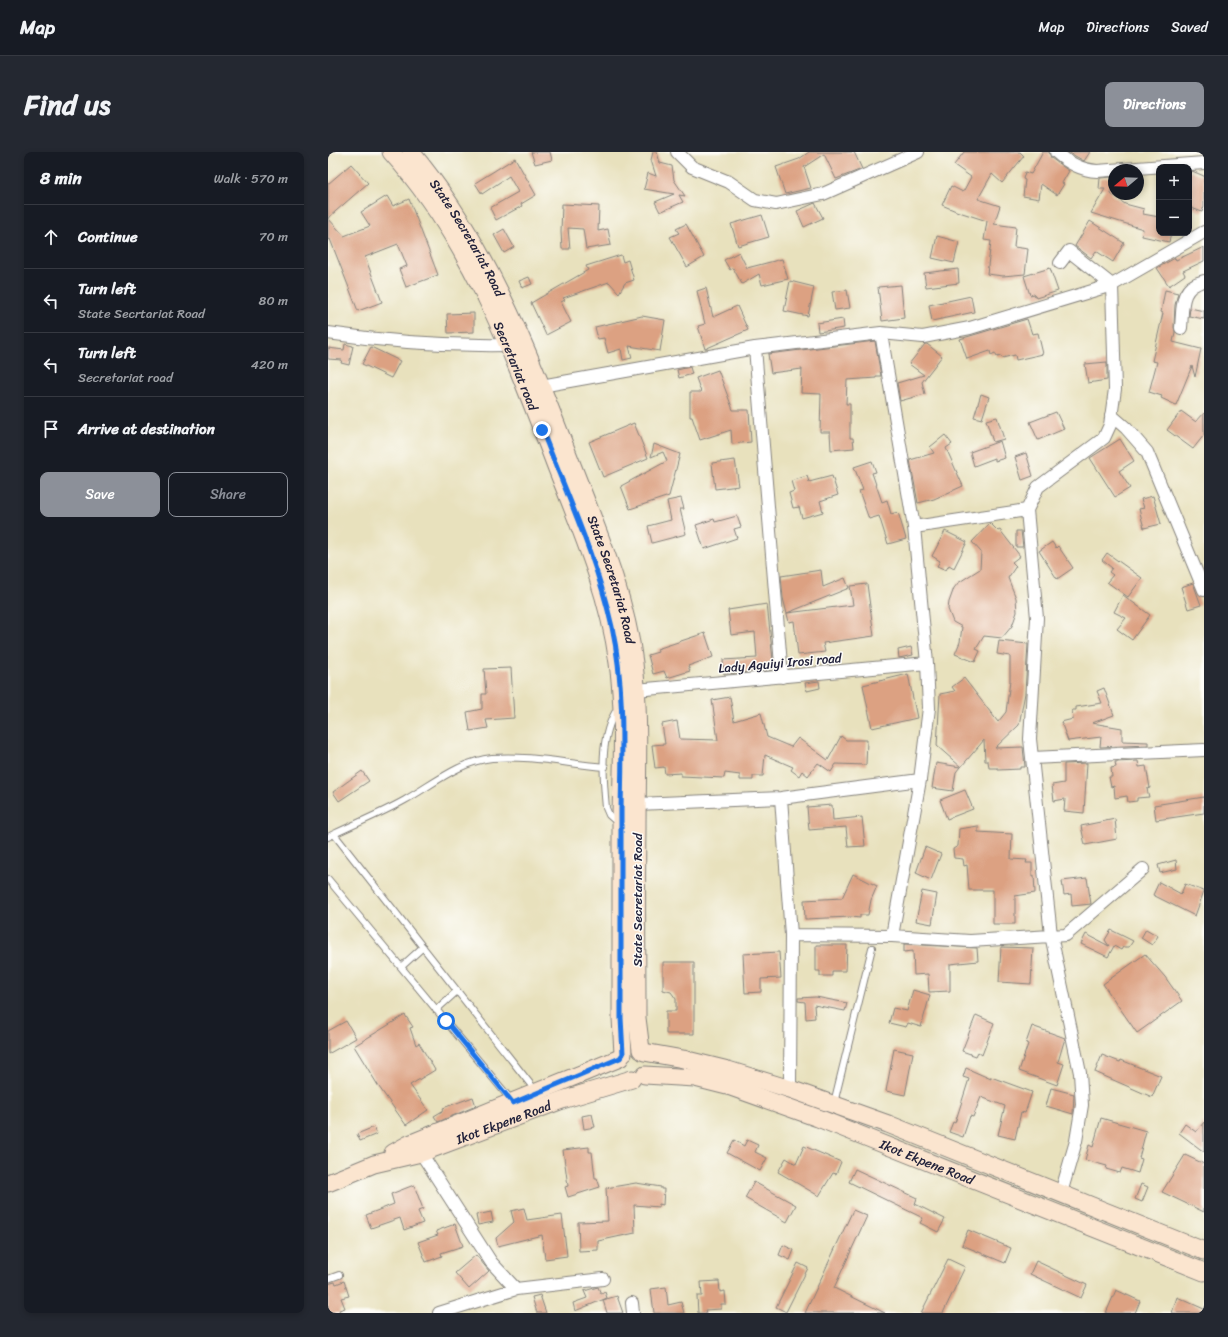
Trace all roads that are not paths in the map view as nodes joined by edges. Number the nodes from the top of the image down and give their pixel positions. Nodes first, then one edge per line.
1 (391, 152) edge
2 (412, 152) edge
3 (677, 152) edge
4 (918, 152) edge
5 (1056, 152) edge
6 (1204, 163) edge
7 (1204, 232) edge
8 (1060, 263) dead end
9 (1204, 281) edge
10 (1112, 285) junction
11 (1181, 328) dead end
12 (328, 333) edge
13 (881, 333) junction
14 (509, 345) junction
15 (755, 348) junction
16 (541, 386) junction
17 (1111, 416) junction
18 (1028, 510) junction
19 (914, 527) junction
20 (1204, 590) edge
21 (927, 663) junction
22 (782, 677) junction
23 (636, 690) junction
24 (621, 703) junction
25 (1204, 750) edge
26 (1032, 758) junction
27 (605, 767) junction
28 (920, 780) junction
29 (781, 798) junction
30 (637, 804) junction
31 (621, 826) junction
32 (331, 836) edge
33 (1143, 869) dead end
34 (328, 879) edge
35 (791, 935) junction
36 (892, 936) junction
37 (1051, 936) junction
38 (423, 947) junction
39 (872, 948) dead end
40 (400, 967) junction
41 (458, 991) junction
42 (436, 1010) junction
43 (643, 1051) junction
44 (621, 1056) junction
45 (638, 1077) junction
46 (790, 1089) junction
47 (540, 1100) junction
48 (834, 1104) junction
49 (517, 1109) junction
50 (421, 1153) junction
51 (374, 1164) junction
52 (328, 1183) edge
53 (1061, 1193) junction
54 (1204, 1251) edge
55 (1204, 1272) edge
56 (339, 1275) dead end
57 (328, 1279) edge
58 (603, 1279) dead end
59 (516, 1289) junction
60 (439, 1313) edge

1 - 14 street, Secretariat road
2 - 16 street, State Secretariat Road
3 - 4 street
5 - 6 street
7 - 10 street
8 - 10 street
9 - 11 street
10 - 13 street
10 - 17 street
12 - 14 street
13 - 15 street
13 - 19 street
14 - 24 street, Secretariat road
15 - 16 street
15 - 22 street
16 - 23 street, State Secretariat Road
17 - 18 street
17 - 20 street
18 - 19 street
18 - 26 street
19 - 21 street
21 - 22 street, Lady Aguiyi Irosi road
21 - 28 street
22 - 23 street, Lady Aguiyi Irosi road
23 - 30 street, State Secretariat Road
24 - 27 lane
24 - 31 street, Secretariat road
25 - 26 street
26 - 37 street
27 - 31 lane
27 - 32 lane
28 - 29 street
28 - 36 street
29 - 30 street
29 - 35 street
30 - 43 street, State Secretariat Road
31 - 44 street, Secretariat road
32 - 38 lane
33 - 37 street
34 - 40 lane
35 - 36 street
35 - 46 street
36 - 37 street
37 - 53 street
38 - 40 lane
38 - 41 lane
39 - 48 lane
40 - 42 lane
41 - 42 lane
41 - 47 lane
42 - 49 lane
43 - 44 street
43 - 45 street
43 - 46 street
44 - 45 street
44 - 47 street
45 - 47 street, Ikot Ekpene Road
45 - 55 street, Ikot Ekpene Road
46 - 48 street
47 - 49 street, Ikot Ekpene Road
48 - 53 street
49 - 50 street, Ikot Ekpene Road
49 - 51 street
50 - 51 street, Ikot Ekpene Road
50 - 59 street
51 - 52 street
53 - 54 street
56 - 57 lane
58 - 59 street
59 - 60 street

